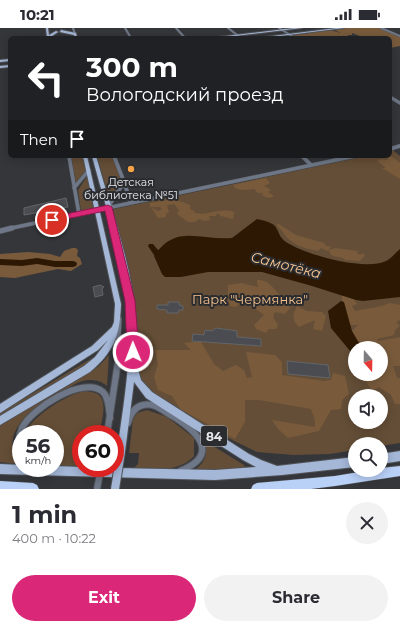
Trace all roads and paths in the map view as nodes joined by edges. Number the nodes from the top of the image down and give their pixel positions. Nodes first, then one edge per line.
1 (56, 28) edge
2 (73, 28) edge
3 (176, 28) edge
4 (228, 28) edge
5 (279, 28) edge
6 (301, 28) edge
7 (343, 28) edge
8 (381, 28) edge
9 (61, 29) edge
10 (282, 30) junction
11 (57, 32) junction
12 (74, 34) joint
13 (289, 34) junction
14 (237, 35) junction
15 (51, 36) edge
16 (58, 36) edge
17 (183, 36) edge
18 (228, 36) edge
19 (273, 36) edge
20 (292, 36) edge
21 (400, 36) edge
22 (69, 158) edge
23 (86, 158) edge
24 (95, 158) edge
25 (115, 158) edge
26 (304, 158) edge
27 (345, 158) edge
28 (311, 165) junction
29 (89, 170) junction
30 (124, 182) junction
31 (74, 188) junction
32 (130, 203) junction
33 (108, 207) junction
34 (98, 210) junction
35 (79, 214) junction
36 (0, 231) edge
37 (118, 304) junction
38 (115, 327) junction
39 (133, 361) junction
40 (0, 409) edge
41 (110, 418) junction
42 (0, 421) edge
43 (24, 425) edge
44 (109, 425) edge
45 (124, 430) edge
46 (124, 435) edge
47 (400, 456) edge
48 (388, 458) edge
49 (348, 463) edge
50 (0, 469) edge
51 (12, 469) edge
52 (64, 470) edge
53 (282, 470) junction
54 (400, 471) edge
55 (161, 474) junction
56 (99, 477) edge
57 (117, 477) edge
58 (0, 487) edge
59 (33, 489) edge
60 (97, 489) edge
61 (115, 489) edge
62 (257, 489) edge

1 - 11 main road
2 - 12 street
3 - 17 street
4 - 14 street
5 - 10 street
6 - 10 main road
7 - 13 main road
8 - 21 street
9 - 12 main road
10 - 13 street
10 - 14 main road
11 - 15 main road
11 - 16 main road
13 - 19 main road
13 - 20 street
14 - 18 main road
22 - 31 street
23 - 29 main road
24 - 33 main road
25 - 30 street
26 - 28 street
27 - 28 street
28 - 32 street
29 - 31 street
29 - 34 main road
30 - 32 street
30 - 33 street
31 - 35 street
32 - 33 street
33 - 34 street
33 - 39 main road
34 - 35 street
34 - 37 main road
35 - 36 street
37 - 38 main road
37 - 41 street
38 - 40 main road
38 - 42 main road
39 - 45 main road
39 - 53 main road, 84
41 - 43 street
41 - 44 street
46 - 55 street
47 - 48 main road
49 - 53 main road
50 - 51 main road
52 - 55 main road
53 - 55 main road
54 - 62 highway
56 - 60 street, bridge
57 - 61 main road, bridge
58 - 59 highway

